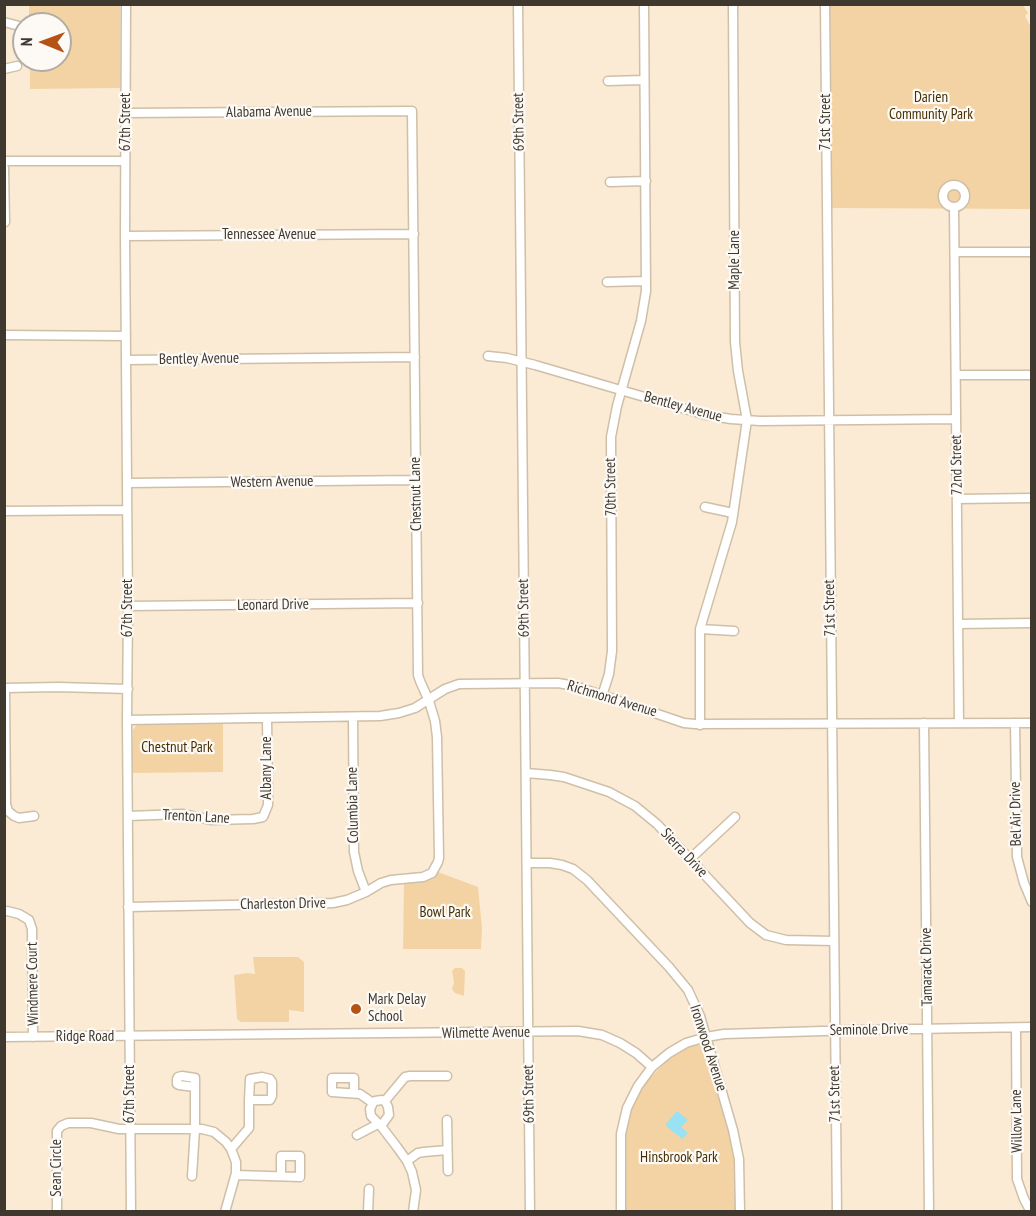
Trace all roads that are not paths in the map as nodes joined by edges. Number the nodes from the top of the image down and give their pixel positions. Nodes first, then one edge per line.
1 (126, 4) edge
2 (518, 4) edge
3 (644, 4) edge
4 (733, 4) edge
5 (825, 4) edge
6 (644, 80) junction
7 (608, 81) dead end
8 (412, 111) joint
9 (126, 113) junction
10 (4, 160) edge
11 (125, 161) junction
12 (4, 168) edge
13 (646, 181) junction
14 (610, 182) dead end
15 (954, 207) dead end
16 (5, 222) edge
17 (414, 234) junction
18 (125, 236) junction
19 (955, 252) junction
20 (1032, 252) edge
21 (646, 281) junction
22 (607, 282) dead end
23 (4, 335) edge
24 (126, 336) junction
25 (488, 356) dead end
26 (415, 357) junction
27 (126, 360) junction
28 (521, 362) junction
29 (956, 375) junction
30 (1032, 375) edge
31 (621, 390) junction
32 (956, 419) junction
33 (747, 420) junction
34 (829, 420) junction
35 (416, 480) junction
36 (127, 483) junction
37 (1032, 498) edge
38 (957, 499) junction
39 (705, 507) dead end
40 (128, 510) junction
41 (4, 511) edge
42 (733, 513) junction
43 (418, 603) junction
44 (129, 606) junction
45 (1032, 623) edge
46 (958, 624) junction
47 (700, 629) junction
48 (734, 631) dead end
49 (525, 683) junction
50 (5, 688) edge
51 (128, 689) junction
52 (602, 696) junction
53 (429, 701) junction
54 (353, 717) junction
55 (267, 718) junction
56 (127, 720) junction
57 (831, 723) junction
58 (924, 723) junction
59 (959, 723) junction
60 (1015, 723) junction
61 (1032, 723) edge
62 (700, 725) junction
63 (526, 773) junction
64 (34, 816) dead end
65 (128, 816) junction
66 (263, 817) joint
67 (735, 817) dead end
68 (690, 859) junction
69 (526, 863) junction
70 (432, 873) joint
71 (366, 892) junction
72 (1032, 902) edge
73 (128, 907) junction
74 (7, 910) dead end
75 (834, 940) junction
76 (1032, 1027) edge
77 (1016, 1028) junction
78 (927, 1029) junction
79 (835, 1030) junction
80 (528, 1032) junction
81 (130, 1036) junction
82 (4, 1037) edge
83 (33, 1037) junction
84 (706, 1037) junction
85 (652, 1067) junction
86 (447, 1076) dead end
87 (195, 1087) dead end
88 (354, 1092) dead end
89 (249, 1100) dead end
90 (385, 1101) junction
91 (373, 1103) junction
92 (447, 1120) dead end
93 (379, 1125) junction
94 (131, 1129) junction
95 (195, 1129) junction
96 (357, 1135) dead end
97 (231, 1149) junction
98 (447, 1150) junction
99 (407, 1161) junction
100 (448, 1171) dead end
101 (236, 1175) junction
102 (192, 1176) dead end
103 (281, 1176) dead end
104 (369, 1189) dead end
105 (57, 1212) edge
106 (131, 1212) edge
107 (225, 1212) edge
108 (368, 1212) edge
109 (413, 1212) edge
110 (530, 1212) edge
111 (621, 1212) edge
112 (740, 1212) edge
113 (837, 1212) edge
114 (929, 1212) edge
115 (1031, 1212) edge

1 - 9 street, 67th Street
2 - 28 street, 69th Street
3 - 6 street, 70th Street
4 - 33 street, Maple Lane
5 - 34 street, 71st Street
6 - 7 street
6 - 13 street, 70th Street
8 - 9 street, Alabama Avenue
8 - 17 street, Chestnut Lane
9 - 11 street, 67th Street
10 - 11 street
11 - 18 street, 67th Street
12 - 16 street
13 - 14 street
13 - 21 street, 70th Street
15 - 19 street, 72nd Street
17 - 18 street, Tennessee Avenue
17 - 26 street, Chestnut Lane
18 - 24 street, 67th Street
19 - 20 street
19 - 29 street, 72nd Street
21 - 22 street
21 - 31 street, 70th Street
23 - 24 street
24 - 27 street, 67th Street
25 - 28 street, Bentley Avenue
26 - 27 street, Bentley Avenue
26 - 35 street, Chestnut Lane
27 - 36 street, 67th Street
28 - 31 street, Bentley Avenue
28 - 49 street, 69th Street
29 - 30 street
29 - 32 street, 72nd Street
31 - 33 street, Bentley Avenue
31 - 52 street, 70th Street
32 - 34 street, Bentley Avenue
32 - 38 street, 72nd Street
33 - 34 street, Bentley Avenue
33 - 42 street, Maple Lane
34 - 57 street, 71st Street
35 - 36 street, Western Avenue
35 - 43 street, Chestnut Lane
36 - 40 street, 67th Street
37 - 38 street
38 - 46 street, 72nd Street
39 - 42 street
40 - 41 street
40 - 44 street, 67th Street
42 - 47 street, Maple Lane
43 - 44 street, Leonard Drive
43 - 53 street, Chestnut Lane
44 - 51 street, 67th Street
45 - 46 street
46 - 59 street, 72nd Street
47 - 48 street
47 - 62 street, Maple Lane
49 - 52 street, Richmond Avenue
49 - 53 street, Richmond Avenue
49 - 63 street, 69th Street
50 - 51 street
50 - 64 street
51 - 56 street, 67th Street
52 - 62 street, Richmond Avenue
53 - 54 street, Richmond Avenue
53 - 70 street, Chestnut Lane
54 - 55 street, Richmond Avenue
54 - 71 street, Columbia Lane
55 - 56 street, Richmond Avenue
55 - 66 street, Albany Lane
56 - 65 street, 67th Street
57 - 58 street, Richmond Avenue
57 - 62 street, Richmond Avenue
57 - 75 street, 71st Street
58 - 59 street, Richmond Avenue
58 - 78 street, Tamarack Drive
59 - 60 street, Richmond Avenue
60 - 61 street, Richmond Avenue
60 - 72 street, Bel Air Drive
63 - 68 street, Sierra Drive
63 - 69 street, 69th Street
65 - 66 street, Trenton Lane
65 - 73 street, 67th Street
67 - 68 street
68 - 75 street, Sierra Drive
69 - 80 street, 69th Street
69 - 84 street, Ironwood Avenue
70 - 71 street, Charleston Drive
71 - 73 street, Charleston Drive
73 - 81 street, 67th Street
74 - 83 street, Windmere Court
75 - 79 street, 71st Street
76 - 77 street, Seminole Drive
77 - 78 street, Seminole Drive
77 - 115 street, Willow Lane
78 - 79 street, Seminole Drive
78 - 114 street, Tamarack Drive
79 - 84 street, Seminole Drive
79 - 113 street, 71st Street
80 - 81 street, Wilmette Avenue
80 - 85 street, Wilmette Avenue
80 - 110 street, 69th Street
81 - 83 street, Ridge Road
81 - 94 street, 67th Street
82 - 83 street, Ridge Road
84 - 85 street, Seminole Drive
84 - 112 street, Ironwood Avenue
85 - 111 street, Seminole Drive
86 - 90 street
87 - 95 street
88 - 91 street
89 - 97 street
90 - 91 street
90 - 93 street
91 - 93 street
92 - 98 street
93 - 96 street
93 - 99 street
94 - 95 street
94 - 105 street, Sean Circle
94 - 106 street, 67th Street
95 - 97 street
95 - 102 street
97 - 101 street
98 - 99 street
98 - 100 street
99 - 109 street
101 - 103 street
101 - 107 street
104 - 108 street

